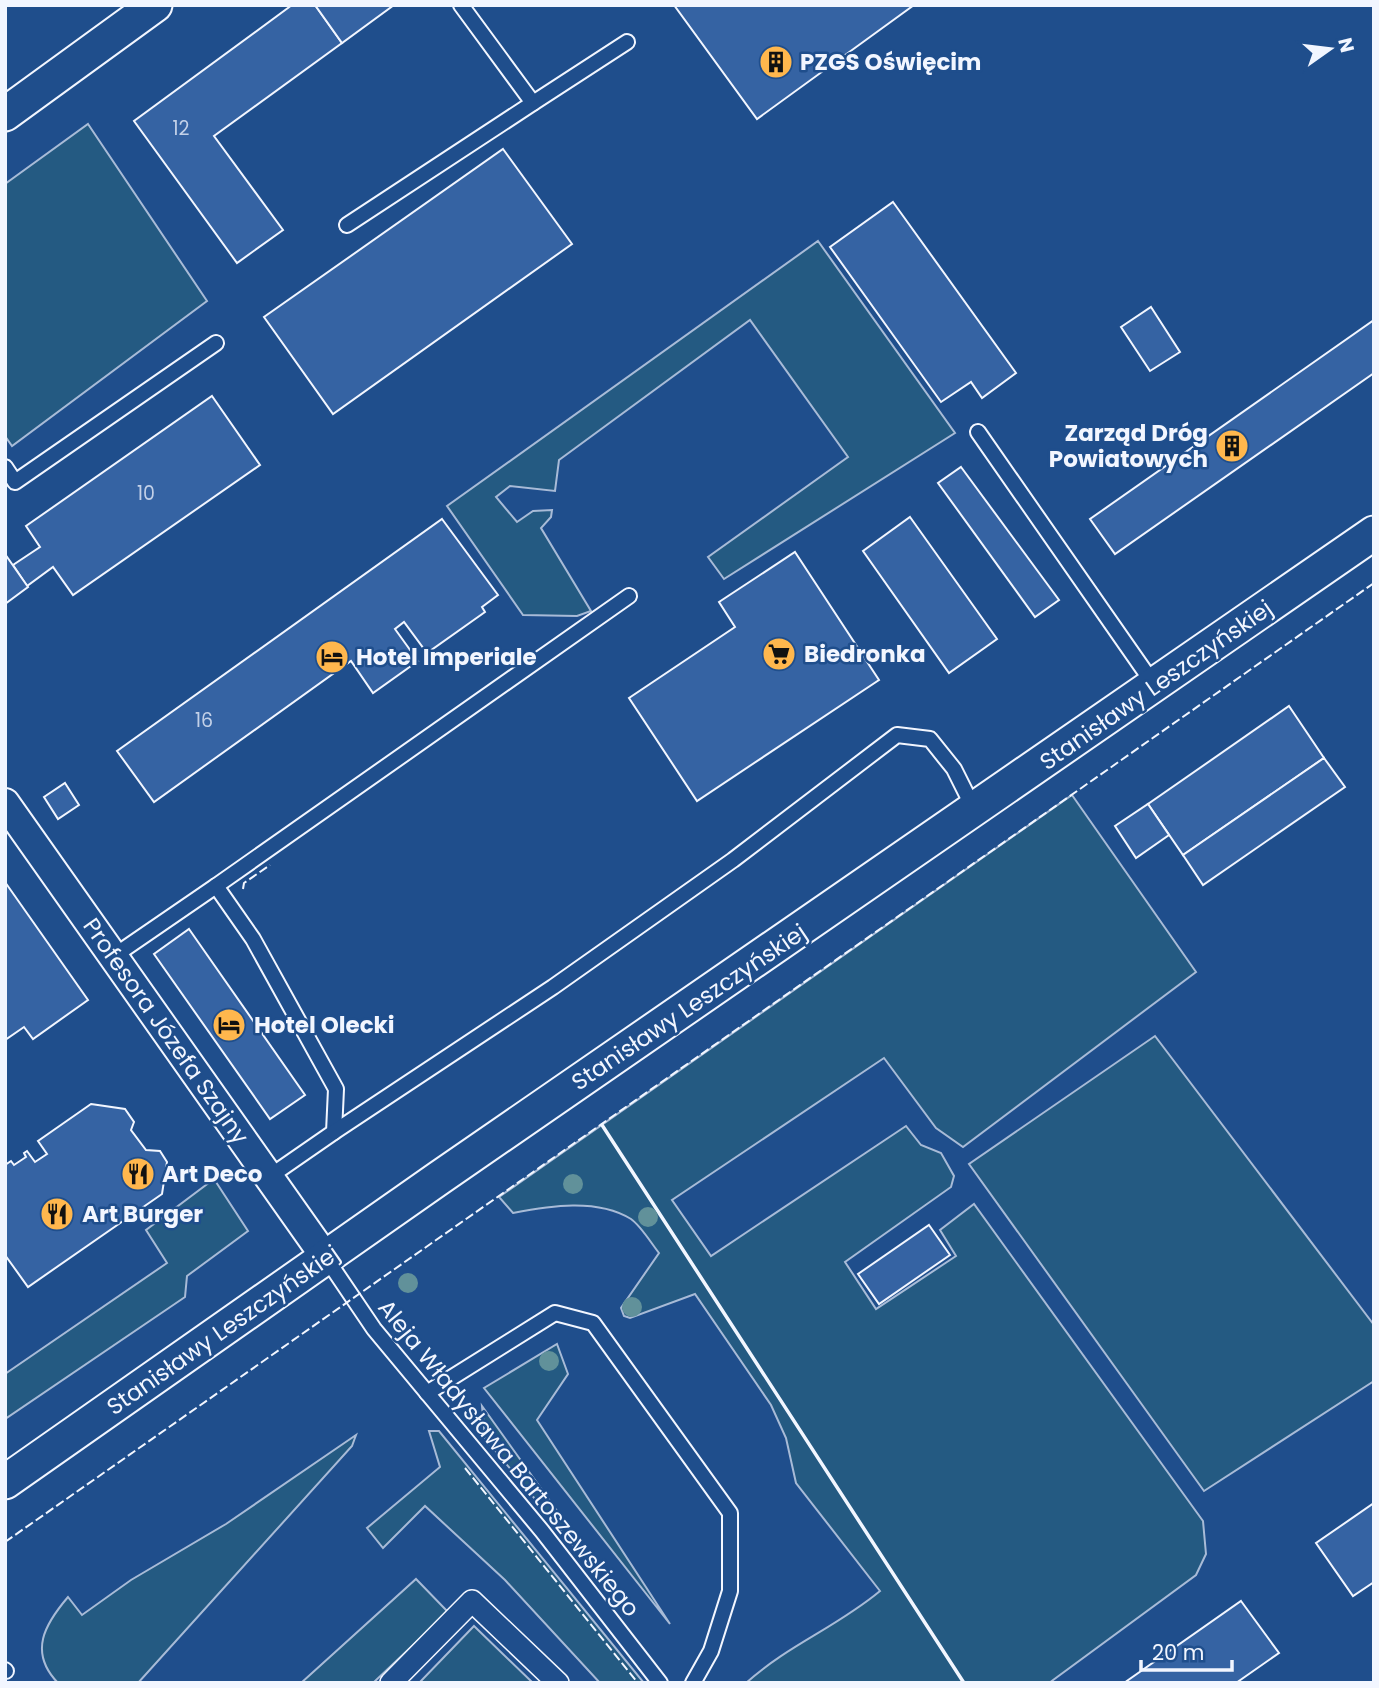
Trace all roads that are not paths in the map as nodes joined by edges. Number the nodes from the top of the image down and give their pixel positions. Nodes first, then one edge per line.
1 (155, 5) edge
2 (461, 5) edge
3 (627, 42) dead end
4 (533, 103) junction
5 (5, 114) edge
6 (347, 225) dead end
7 (216, 343) dead end
8 (978, 432) dead end
9 (5, 467) edge
10 (1374, 533) edge
11 (629, 596) dead end
12 (1155, 687) junction
13 (5, 803) edge
14 (975, 810) junction
15 (216, 886) junction
16 (114, 956) junction
17 (334, 1132) junction
18 (269, 1178) junction
19 (326, 1258) junction
20 (427, 1393) junction
21 (5, 1482) edge
22 (391, 1683) edge
23 (558, 1683) edge
24 (660, 1683) edge
25 (693, 1683) edge

1 - 5 street
2 - 4 lane
3 - 4 lane
4 - 6 lane
7 - 9 lane
8 - 12 lane
10 - 12 street, Stanisławy Leszczyńskiej
11 - 15 lane
12 - 14 street, Stanisławy Leszczyńskiej
13 - 16 street, Profesora Józefa Szajny
14 - 17 lane
14 - 19 street, Stanisławy Leszczyńskiej
15 - 16 lane
15 - 17 lane
16 - 18 street, Profesora Józefa Szajny
17 - 18 lane
18 - 19 street, Profesora Józefa Szajny
19 - 20 lane, Aleja Władysława Bartoszewskiego
19 - 21 street, Stanisławy Leszczyńskiej
20 - 24 lane, Aleja Władysława Bartoszewskiego
20 - 25 lane
22 - 23 street

